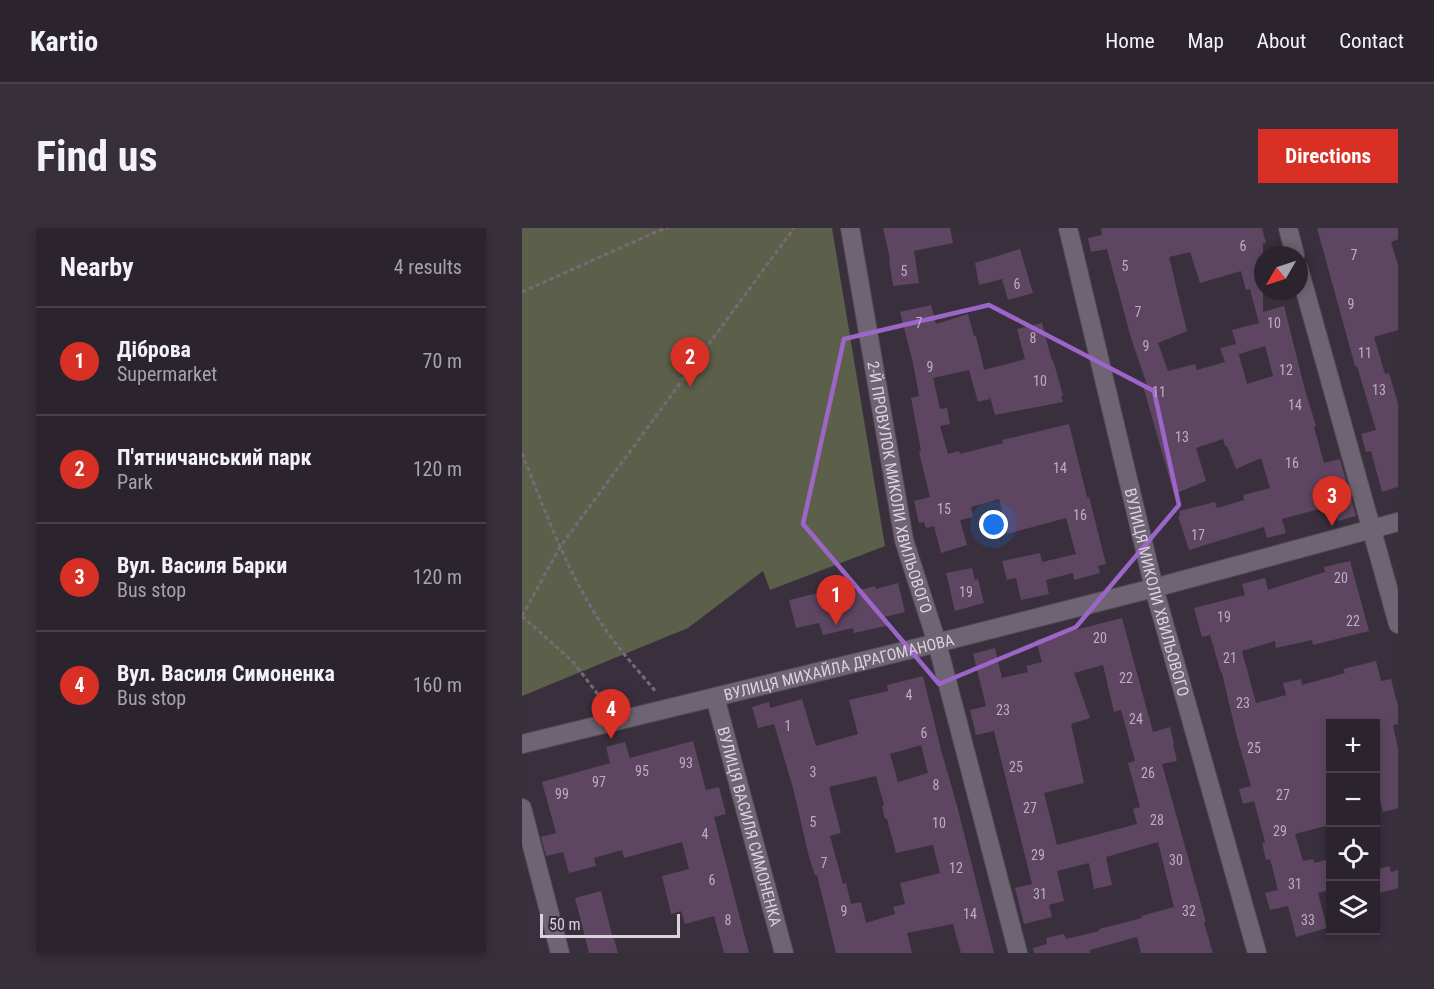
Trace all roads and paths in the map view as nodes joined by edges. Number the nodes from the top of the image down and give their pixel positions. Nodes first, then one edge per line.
1 (668, 228) edge
2 (794, 228) edge
3 (850, 228) edge
4 (1068, 228) edge
5 (1288, 228) edge
6 (1293, 246) edge
7 (522, 292) edge
8 (1308, 300) edge
9 (522, 453) edge
10 (1398, 522) edge
11 (1372, 529) junction
12 (560, 547) junction
13 (1154, 588) junction
14 (522, 616) edge
15 (1398, 624) edge
16 (937, 643) junction
17 (715, 698) junction
18 (669, 708) junction
19 (619, 721) junction
20 (522, 744) edge
21 (522, 808) edge
22 (560, 953) edge
23 (784, 953) edge
24 (1018, 953) edge
25 (1257, 953) edge

1 - 7 path
2 - 12 path
3 - 16 street, 2-Й ПРОВУЛОК МИКОЛИ ХВИЛЬОВОГО
4 - 13 street, ВУЛИЦЯ МИКОЛИ ХВИЛЬОВОГО
5 - 6 street
8 - 11 street
9 - 12 path
10 - 11 street, ВУЛИЦЯ МИХАЙЛА ДРАГОМАНОВА
11 - 13 street, ВУЛИЦЯ МИХАЙЛА ДРАГОМАНОВА
11 - 15 street
12 - 14 path
12 - 18 path
13 - 16 street, ВУЛИЦЯ МИХАЙЛА ДРАГОМАНОВА
13 - 25 street, ВУЛИЦЯ МИКОЛИ ХВИЛЬОВОГО
14 - 19 path
16 - 17 street, ВУЛИЦЯ МИХАЙЛА ДРАГОМАНОВА
16 - 24 street, 2-Й ПРОВУЛОК МИКОЛИ ХВИЛЬОВОГО
17 - 18 street, ВУЛИЦЯ МИХАЙЛА ДРАГОМАНОВА
17 - 23 street, ВУЛИЦЯ ВАСИЛЯ СИМОНЕНКА
18 - 19 street, ВУЛИЦЯ МИХАЙЛА ДРАГОМАНОВА
19 - 20 street, ВУЛИЦЯ МИХАЙЛА ДРАГОМАНОВА
21 - 22 street

